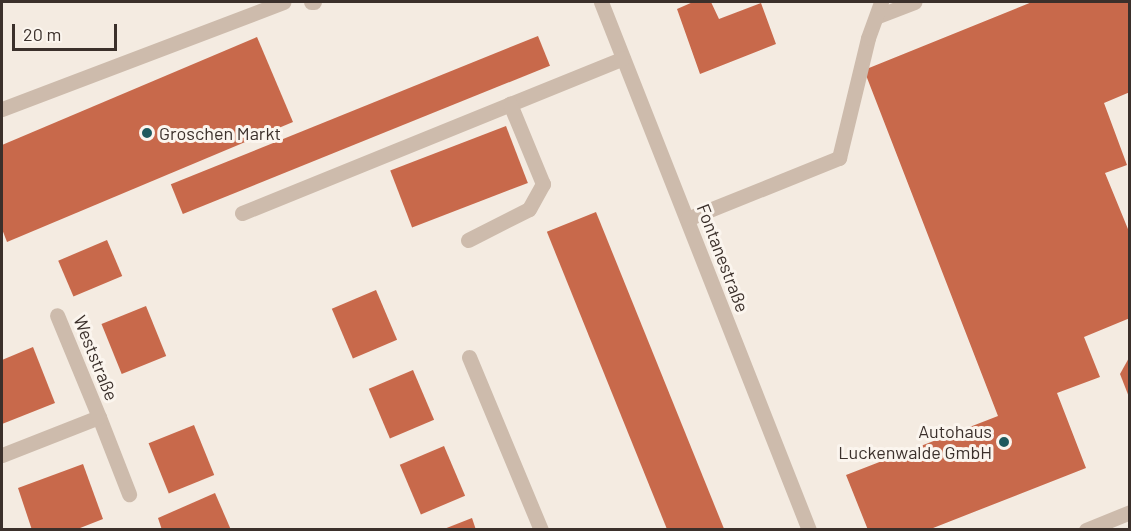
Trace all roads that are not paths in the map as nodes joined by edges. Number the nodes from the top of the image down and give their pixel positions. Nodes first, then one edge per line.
1 (283, 2) edge
2 (601, 2) edge
3 (914, 2) edge
4 (879, 9) edge
5 (624, 58) junction
6 (510, 104) junction
7 (2, 109) edge
8 (242, 213) dead end
9 (687, 219) junction
10 (468, 240) dead end
11 (57, 315) dead end
12 (469, 357) dead end
13 (99, 417) junction
14 (2, 455) edge
15 (129, 494) dead end
16 (1130, 512) edge
17 (541, 530) edge
18 (809, 530) edge
19 (1086, 530) edge

1 - 7 street
2 - 5 street, Fontanestraße
3 - 4 street
4 - 9 street
5 - 6 street
5 - 9 street, Fontanestraße
6 - 8 street
6 - 10 street
9 - 18 street, Fontanestraße
11 - 13 street, Weststraße
12 - 17 street
13 - 14 street, Weststraße
13 - 15 street, Weststraße
16 - 19 street

